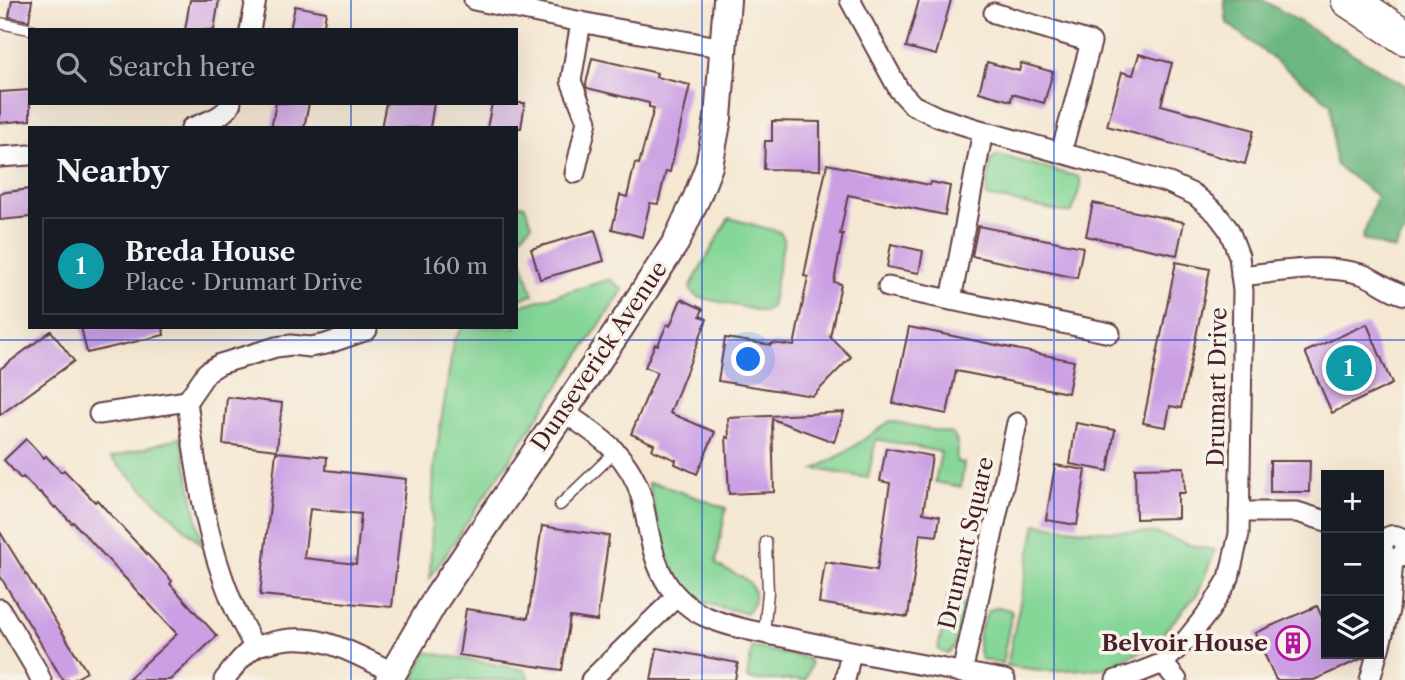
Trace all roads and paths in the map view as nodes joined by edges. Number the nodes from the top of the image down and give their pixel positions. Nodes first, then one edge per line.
1 (256, 0) edge
2 (474, 0) edge
3 (727, 0) edge
4 (850, 0) edge
5 (1349, 0) edge
6 (994, 13) dead end
7 (581, 22) junction
8 (0, 23) edge
9 (250, 28) edge
10 (28, 29) edge
11 (1405, 37) edge
12 (724, 48) junction
13 (230, 105) edge
14 (198, 126) edge
15 (983, 131) junction
16 (1061, 153) junction
17 (28, 155) edge
18 (0, 158) edge
19 (575, 173) dead end
20 (1241, 276) junction
21 (888, 288) dead end
22 (1405, 295) edge
23 (951, 300) junction
24 (367, 330) dead end
25 (1110, 333) dead end
26 (187, 401) junction
27 (562, 411) junction
28 (99, 414) dead end
29 (1017, 423) dead end
30 (615, 452) junction
31 (560, 505) dead end
32 (1239, 512) junction
33 (1321, 520) edge
34 (766, 542) dead end
35 (1395, 544) edge
36 (677, 596) junction
37 (0, 609) edge
38 (1384, 628) edge
39 (764, 633) junction
40 (254, 647) junction
41 (851, 652) junction
42 (1375, 659) edge
43 (1163, 663) junction
44 (962, 673) junction
45 (391, 676) edge
46 (41, 680) edge
47 (225, 680) edge
48 (591, 680) edge
49 (845, 680) edge
50 (1005, 680) edge
51 (1116, 680) edge
52 (1177, 680) edge
53 (1370, 680) edge

1 - 9 street
2 - 7 street
3 - 12 street, Dunseverick Avenue
4 - 15 street, Drumart Drive
5 - 11 highway
6 - 16 street
7 - 12 street
7 - 19 street
8 - 10 lane
12 - 27 street, Dunseverick Avenue
13 - 14 street
15 - 16 street, Drumart Drive
15 - 23 street
16 - 20 street, Drumart Drive
17 - 18 street
20 - 22 street
20 - 32 street, Drumart Drive
21 - 23 street
23 - 25 street
24 - 26 street
26 - 28 street
26 - 40 street
27 - 30 street
27 - 45 street, Dunseverick Avenue
29 - 44 street, Drumart Square
30 - 31 lane
30 - 36 street
32 - 33 street
32 - 43 street, Drumart Drive
34 - 39 lane
35 - 38 street
36 - 39 street
36 - 48 street
37 - 46 street
39 - 41 street
40 - 45 street
40 - 47 street
41 - 44 street
41 - 49 street
42 - 53 street
43 - 51 street, Drumart Drive
43 - 52 street
44 - 50 street

